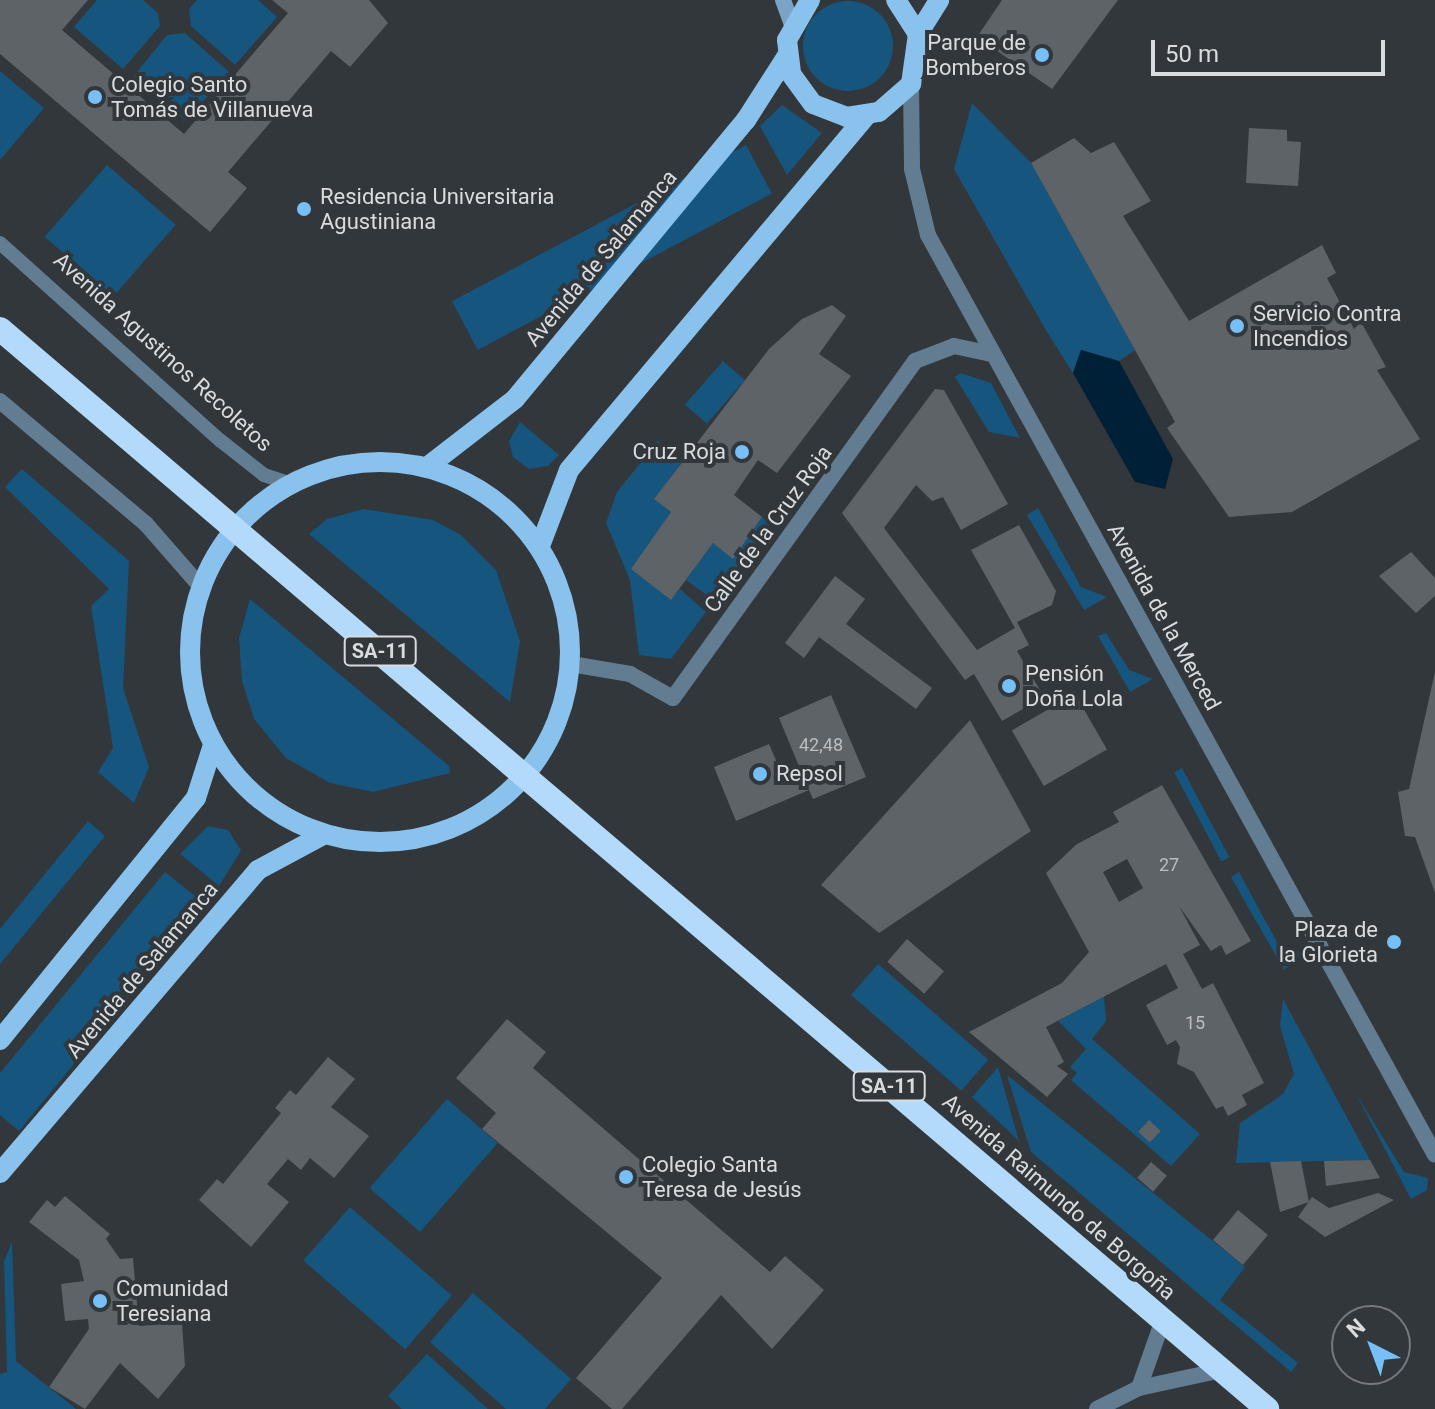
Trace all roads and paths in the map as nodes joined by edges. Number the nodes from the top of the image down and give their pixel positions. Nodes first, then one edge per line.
1 (783, 0) edge
2 (810, 0) edge
3 (896, 0) edge
4 (939, 0) edge
5 (792, 25) junction
6 (918, 34) junction
7 (787, 56) junction
8 (911, 84) junction
9 (866, 116) junction
10 (2, 250) edge
11 (0, 329) edge
12 (991, 354) junction
13 (0, 401) edge
14 (427, 467) junction
15 (291, 484) junction
16 (236, 528) junction
17 (540, 546) junction
18 (201, 587) junction
19 (571, 664) junction
20 (213, 745) junction
21 (525, 775) junction
22 (323, 835) junction
23 (104, 914) junction
24 (0, 1033) edge
25 (0, 1040) edge
26 (1435, 1155) edge
27 (16, 1158) junction
28 (0, 1173) edge
29 (0, 1188) edge
30 (1163, 1320) junction
31 (1222, 1370) junction
32 (1139, 1388) junction
33 (1097, 1409) edge
34 (1267, 1409) edge

1 - 5 main road
2 - 5 main road
3 - 6 main road
4 - 6 main road
5 - 7 main road
6 - 8 main road
7 - 9 main road
7 - 14 main road, Avenida de Salamanca
8 - 9 main road
8 - 12 street, Avenida de la Merced
9 - 17 main road
10 - 15 lane, Avenida Agustinos Recoletos
11 - 16 highway, SA-11
12 - 19 street, Calle de la Cruz Roja
12 - 26 street, Avenida de la Merced
13 - 18 street
14 - 15 main road
14 - 17 main road
15 - 16 main road
16 - 18 main road
16 - 21 highway, SA-11
17 - 19 main road
18 - 20 main road
19 - 21 main road
20 - 22 main road
20 - 23 main road
21 - 22 main road
21 - 30 highway, Avenida Raimundo de Borgoña / SA-11
22 - 27 main road, Avenida de Salamanca
23 - 24 street
23 - 25 main road
27 - 28 main road, Avenida de Salamanca
27 - 29 main road, Avenida de Salamanca
30 - 31 highway, Avenida Raimundo de Borgoña / SA-11
30 - 32 street
31 - 32 street
31 - 34 highway, Avenida Raimundo de Borgoña / SA-11
32 - 33 street

